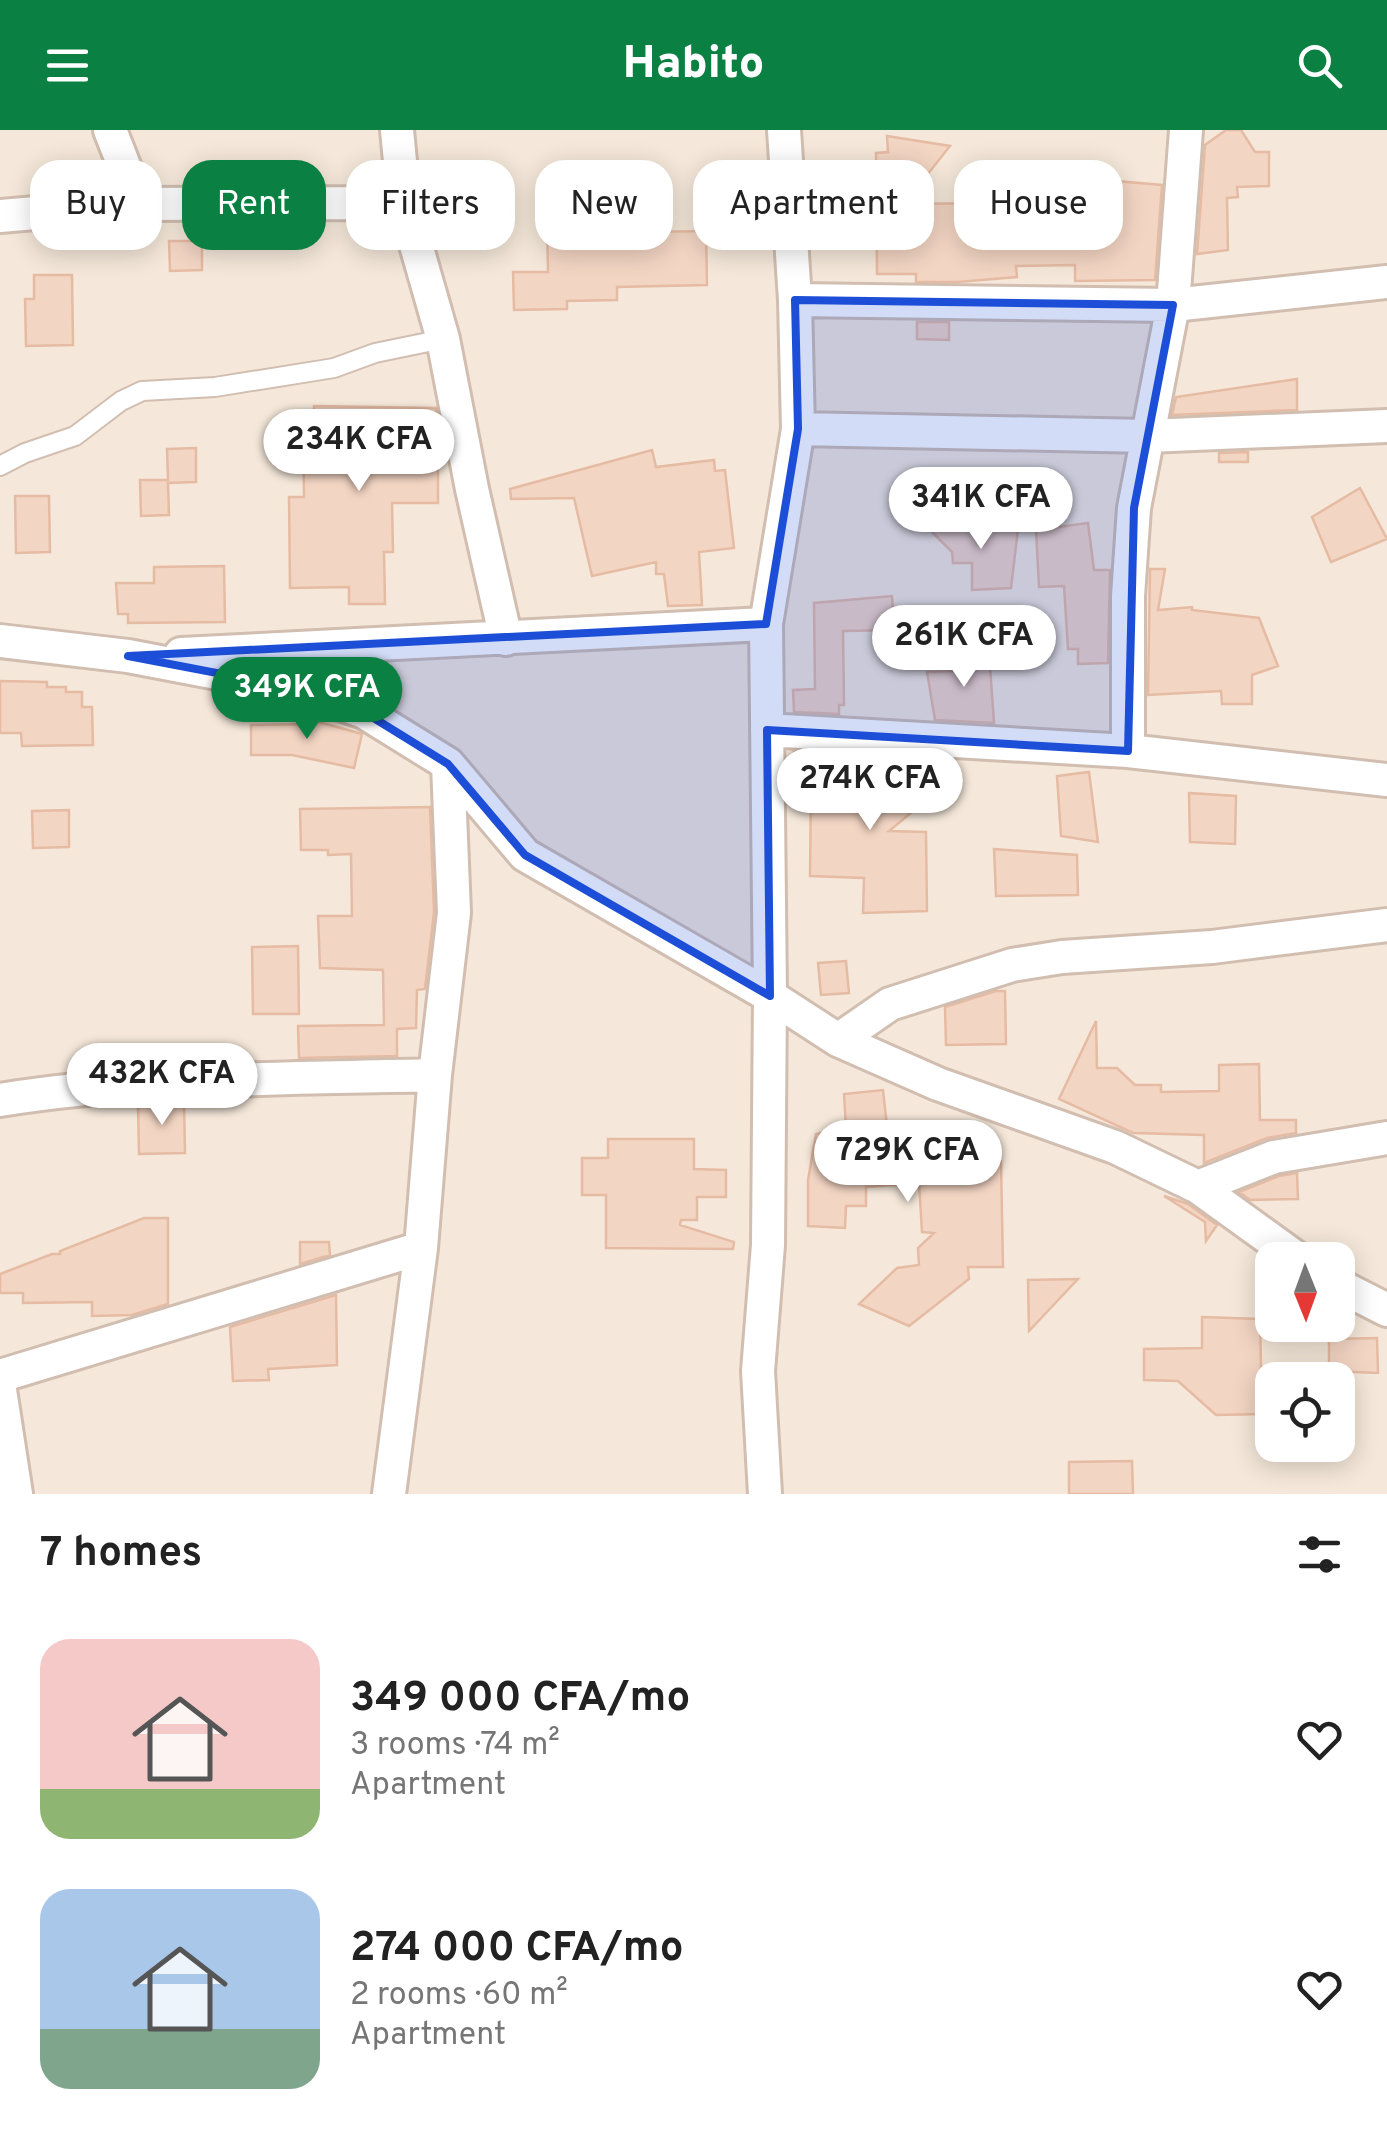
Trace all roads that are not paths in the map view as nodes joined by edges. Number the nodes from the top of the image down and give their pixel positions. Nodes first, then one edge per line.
1 (110, 130) edge
2 (397, 130) edge
3 (784, 130) edge
4 (1186, 130) edge
5 (122, 160) edge
6 (400, 160) edge
7 (346, 203) edge
8 (162, 204) edge
9 (30, 213) edge
10 (0, 216) edge
11 (417, 250) edge
12 (1387, 282) edge
13 (795, 300) junction
14 (1174, 305) junction
15 (443, 339) junction
16 (1387, 426) edge
17 (798, 429) junction
18 (1148, 436) junction
19 (0, 466) edge
20 (766, 624) junction
21 (506, 640) junction
22 (0, 641) edge
23 (128, 656) junction
24 (767, 730) junction
25 (1128, 752) junction
26 (448, 764) junction
27 (1387, 780) edge
28 (1387, 925) edge
29 (770, 996) junction
30 (838, 1040) junction
31 (436, 1075) junction
32 (0, 1100) edge
33 (1387, 1138) edge
34 (1198, 1187) junction
35 (1274, 1242) edge
36 (422, 1248) junction
37 (1355, 1294) edge
38 (1387, 1310) edge
39 (0, 1376) edge
40 (0, 1390) edge
41 (16, 1494) edge
42 (388, 1494) edge
43 (765, 1494) edge

1 - 5 street
2 - 6 street
3 - 13 street
4 - 14 street
7 - 8 street
9 - 10 street
11 - 15 street
12 - 14 street
13 - 14 street
13 - 17 street
14 - 18 street
15 - 19 lane
15 - 21 street
16 - 18 street
17 - 18 street
17 - 20 street
18 - 25 street
20 - 21 street
20 - 24 street
21 - 23 street
22 - 23 street
23 - 26 street
24 - 25 street
24 - 29 street
25 - 27 street
26 - 29 street
26 - 31 street
28 - 30 street
29 - 30 street
29 - 43 street
30 - 34 street
31 - 32 street
31 - 36 street
33 - 34 street
34 - 35 street
36 - 39 street
36 - 42 street
37 - 38 street
40 - 41 street

